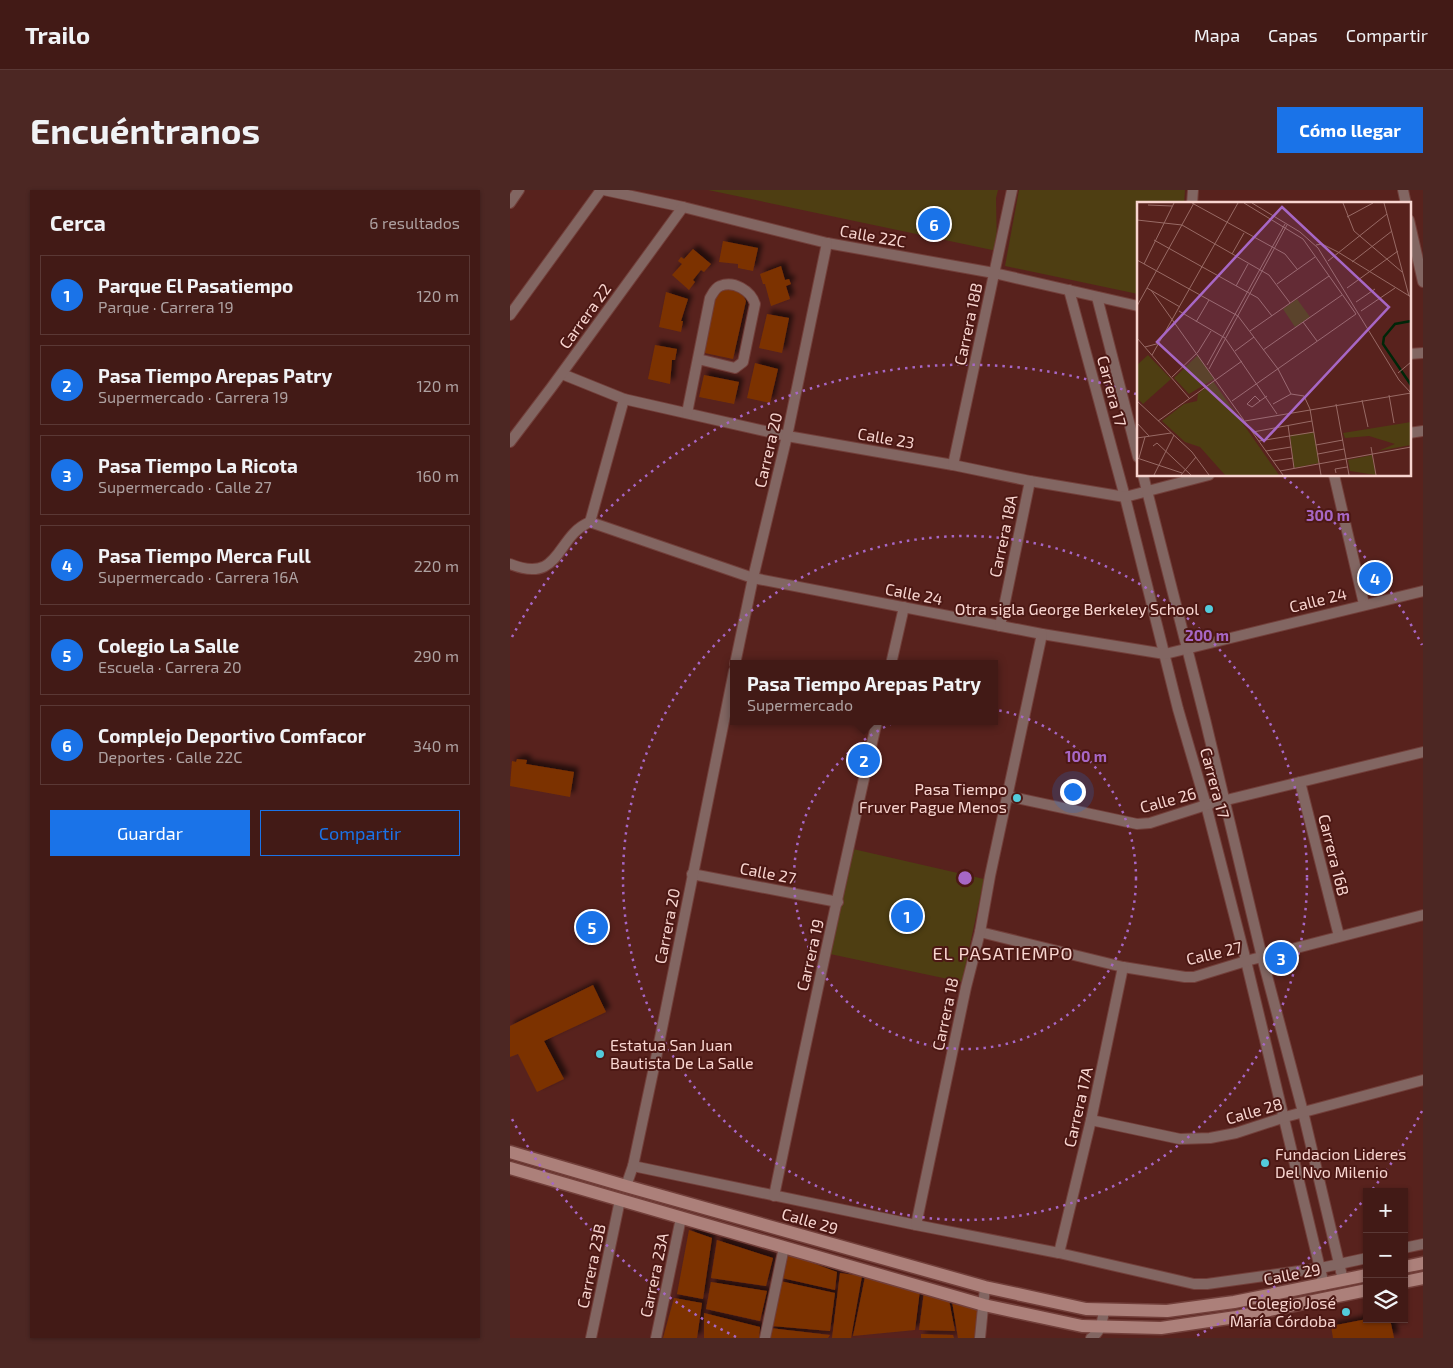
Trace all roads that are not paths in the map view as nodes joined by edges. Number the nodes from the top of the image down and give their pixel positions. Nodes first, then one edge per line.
1 (519, 190) edge
2 (602, 190) edge
3 (1012, 190) edge
4 (510, 202) edge
5 (683, 207) junction
6 (1411, 229) edge
7 (827, 243) junction
8 (994, 273) junction
9 (1423, 282) edge
10 (1069, 290) junction
11 (1097, 297) junction
12 (1137, 306) edge
13 (510, 315) edge
14 (698, 359) junction
15 (562, 374) junction
16 (624, 399) junction
17 (687, 413) junction
18 (787, 436) junction
19 (510, 442) edge
20 (1137, 453) edge
21 (953, 465) junction
22 (1143, 476) edge
23 (1205, 476) edge
24 (1334, 476) edge
25 (1030, 481) junction
26 (1147, 492) junction
27 (1125, 497) junction
28 (590, 522) junction
29 (510, 564) edge
30 (753, 578) junction
31 (1423, 590) edge
32 (1364, 604) junction
33 (904, 607) junction
34 (1000, 626) junction
35 (1042, 634) junction
36 (1186, 649) junction
37 (1165, 654) junction
38 (737, 660) edge
39 (892, 660) edge
40 (730, 690) edge
41 (877, 725) edge
42 (1423, 752) edge
43 (1300, 782) junction
44 (1007, 796) junction
45 (1225, 801) junction
46 (1206, 805) junction
47 (692, 874) junction
48 (838, 902) junction
49 (1423, 915) edge
50 (980, 932) junction
51 (1339, 936) junction
52 (1262, 957) junction
53 (1246, 961) junction
54 (1124, 967) junction
55 (1423, 1080) edge
56 (1303, 1112) junction
57 (1285, 1117) junction
58 (1091, 1120) junction
59 (510, 1152) edge
60 (633, 1166) junction
61 (510, 1168) edge
62 (626, 1186) junction
63 (774, 1196) junction
64 (620, 1200) junction
65 (681, 1218) junction
66 (916, 1225) junction
67 (1423, 1244) edge
68 (784, 1247) junction
69 (1408, 1247) edge
70 (1059, 1253) junction
71 (1363, 1259) edge
72 (1423, 1263) edge
73 (1339, 1264) junction
74 (1408, 1266) edge
75 (1321, 1268) junction
76 (1363, 1276) edge
77 (1423, 1278) edge
78 (1343, 1280) junction
79 (1408, 1281) edge
80 (1324, 1285) junction
81 (985, 1287) junction
82 (1363, 1291) edge
83 (984, 1306) junction
84 (1104, 1311) junction
85 (1100, 1327) junction
86 (591, 1338) edge
87 (656, 1338) edge
88 (765, 1338) edge
89 (980, 1338) edge
90 (1091, 1338) edge

1 - 4 street
2 - 5 street, Calle 22C
2 - 13 street
3 - 8 street, Carrera 18B
5 - 7 street, Calle 22C
5 - 15 street, Carrera 22
6 - 9 street
7 - 8 street, Calle 22C
7 - 18 street, Carrera 20
8 - 10 street, Calle 22C
8 - 21 street, Carrera 18B
10 - 11 street, Calle 22C
10 - 27 street, Carrera 17
11 - 12 street, Calle 22C
11 - 20 street, Carrera 17
14 - 14 street
14 - 17 street
15 - 16 street, Calle 23
15 - 19 street, Carrera 22
16 - 17 street, Calle 23
16 - 28 street
17 - 18 street, Calle 23
18 - 21 street, Calle 23
18 - 30 street, Carrera 20
21 - 25 street, Calle 23
22 - 26 street, Carrera 17
23 - 26 street, Calle 23
24 - 32 street
25 - 27 street, Calle 23
25 - 34 street, Carrera 18A
26 - 27 street, Calle 23
26 - 36 street, Carrera 17
27 - 37 street, Carrera 17
28 - 29 street
28 - 30 street, Calle 24
30 - 33 street, Calle 24
30 - 38 street, Carrera 20
31 - 32 street, Calle 24
32 - 36 street, Calle 24
33 - 34 street, Calle 24
33 - 39 street
34 - 35 street, Calle 24
35 - 37 street, Calle 24
35 - 44 street, Carrera 18
36 - 37 street, Calle 24
36 - 45 street, Carrera 17
37 - 46 street, Carrera 17
40 - 47 street, Carrera 20
41 - 48 street, Carrera 19
42 - 43 street, Calle 26
43 - 45 street, Calle 26
43 - 51 street, Carrera 16B
44 - 46 street, Calle 26
44 - 50 street, Carrera 18
45 - 46 street, Calle 26
45 - 52 street, Carrera 17
46 - 53 street, Carrera 17
47 - 48 street, Calle 27
47 - 60 street, Carrera 20
48 - 63 street, Carrera 19
49 - 51 street, Calle 27
50 - 54 street, Calle 27
50 - 66 street, Carrera 18
51 - 52 street, Calle 27
52 - 53 street, Calle 27
52 - 56 street, Carrera 17
53 - 54 street, Calle 27
53 - 57 street, Carrera 17
54 - 58 street, Carrera 17A
55 - 56 street, Calle 28
56 - 57 street, Calle 28
56 - 73 street, Carrera 17
57 - 58 street, Calle 28
57 - 75 street, Carrera 17
58 - 70 street, Carrera 17A
59 - 62 main road, Calle 29
60 - 62 street, Carrera 20
60 - 63 street
61 - 64 main road, Calle 29
62 - 81 main road, Calle 29
63 - 66 street
64 - 65 main road, Calle 29
64 - 86 street, Carrera 23B
65 - 68 main road, Calle 29
65 - 87 street, Carrera 23A
66 - 70 street
67 - 69 street
68 - 83 main road, Calle 29
68 - 88 street
70 - 75 street
71 - 73 street
72 - 74 main road
73 - 75 street
73 - 78 street, Carrera 17
75 - 80 street, Carrera 17
76 - 78 main road, Calle 29
77 - 79 main road
78 - 80 main road, Calle 29
80 - 84 main road, Calle 29
81 - 83 street
81 - 84 main road, Calle 29
82 - 85 main road, Calle 29
83 - 85 main road, Calle 29
83 - 89 street
84 - 85 street
85 - 90 street

